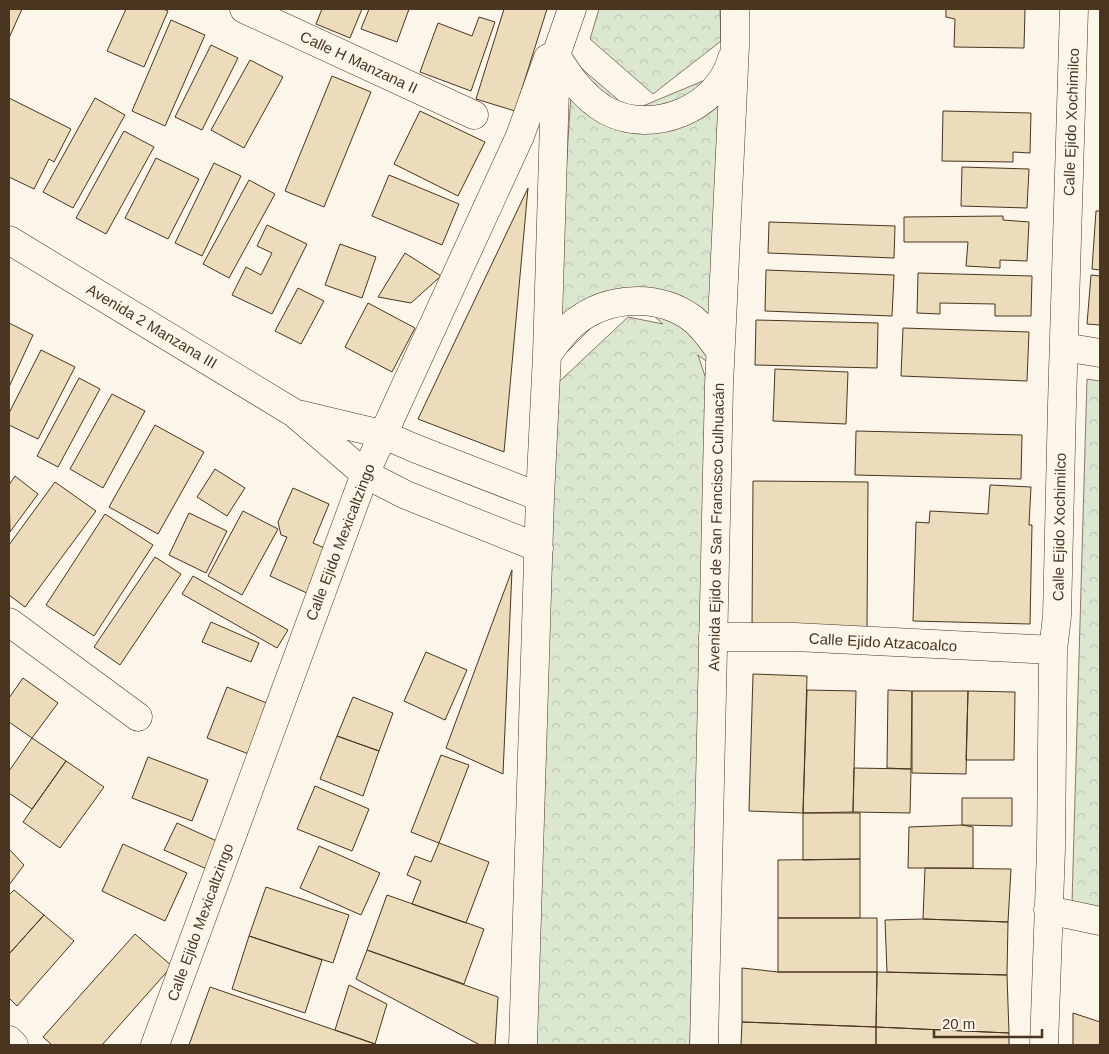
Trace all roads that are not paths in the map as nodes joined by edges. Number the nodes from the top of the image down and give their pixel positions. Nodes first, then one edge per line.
1 (244, 9) edge
2 (572, 9) edge
3 (735, 9) edge
4 (1074, 9) edge
5 (735, 46) junction
6 (556, 55) junction
7 (474, 115) dead end
8 (9, 240) edge
9 (1064, 347) junction
10 (720, 351) junction
11 (1100, 353) edge
12 (547, 355) junction
13 (294, 413) junction
14 (382, 434) junction
15 (364, 474) junction
16 (540, 497) junction
17 (539, 548) junction
18 (9, 622) edge
19 (713, 636) junction
20 (1053, 650) junction
21 (138, 717) dead end
22 (1048, 910) junction
23 (1100, 921) edge
24 (9, 1040) edge
25 (14, 1045) edge
26 (154, 1045) edge
27 (523, 1045) edge
28 (704, 1045) edge
29 (1044, 1045) edge

1 - 7 street, Calle H Manzana II
2 - 6 street
3 - 5 street, Avenida Ejido de San Francisco Culhuacán
4 - 9 street, Calle Ejido Xochimilco
5 - 6 street
5 - 10 street, Avenida Ejido de San Francisco Culhuacán
6 - 12 street
6 - 14 street, Calle Ejido Mexicaltzingo
8 - 13 street, Avenida 2 Manzana III
9 - 11 street
9 - 20 street, Calle Ejido Xochimilco
10 - 12 street
10 - 19 street, Avenida Ejido de San Francisco Culhuacán
12 - 16 street
13 - 14 street, Avenida 2 Manzana III
13 - 15 street, Avenida 2 Manzana III
14 - 15 street, Calle Ejido Mexicaltzingo
14 - 16 street, Avenida 2 Manzana III
15 - 17 street, Avenida 2 Manzana III
15 - 26 street, Calle Ejido Mexicaltzingo
16 - 17 street
17 - 27 street
18 - 21 street
19 - 20 street, Calle Ejido Atzacoalco
19 - 28 street, Avenida Ejido de San Francisco Culhuacán
20 - 22 street, Calle Ejido Xochimilco
22 - 23 street
22 - 29 street, Calle Ejido Xochimilco
24 - 25 street

